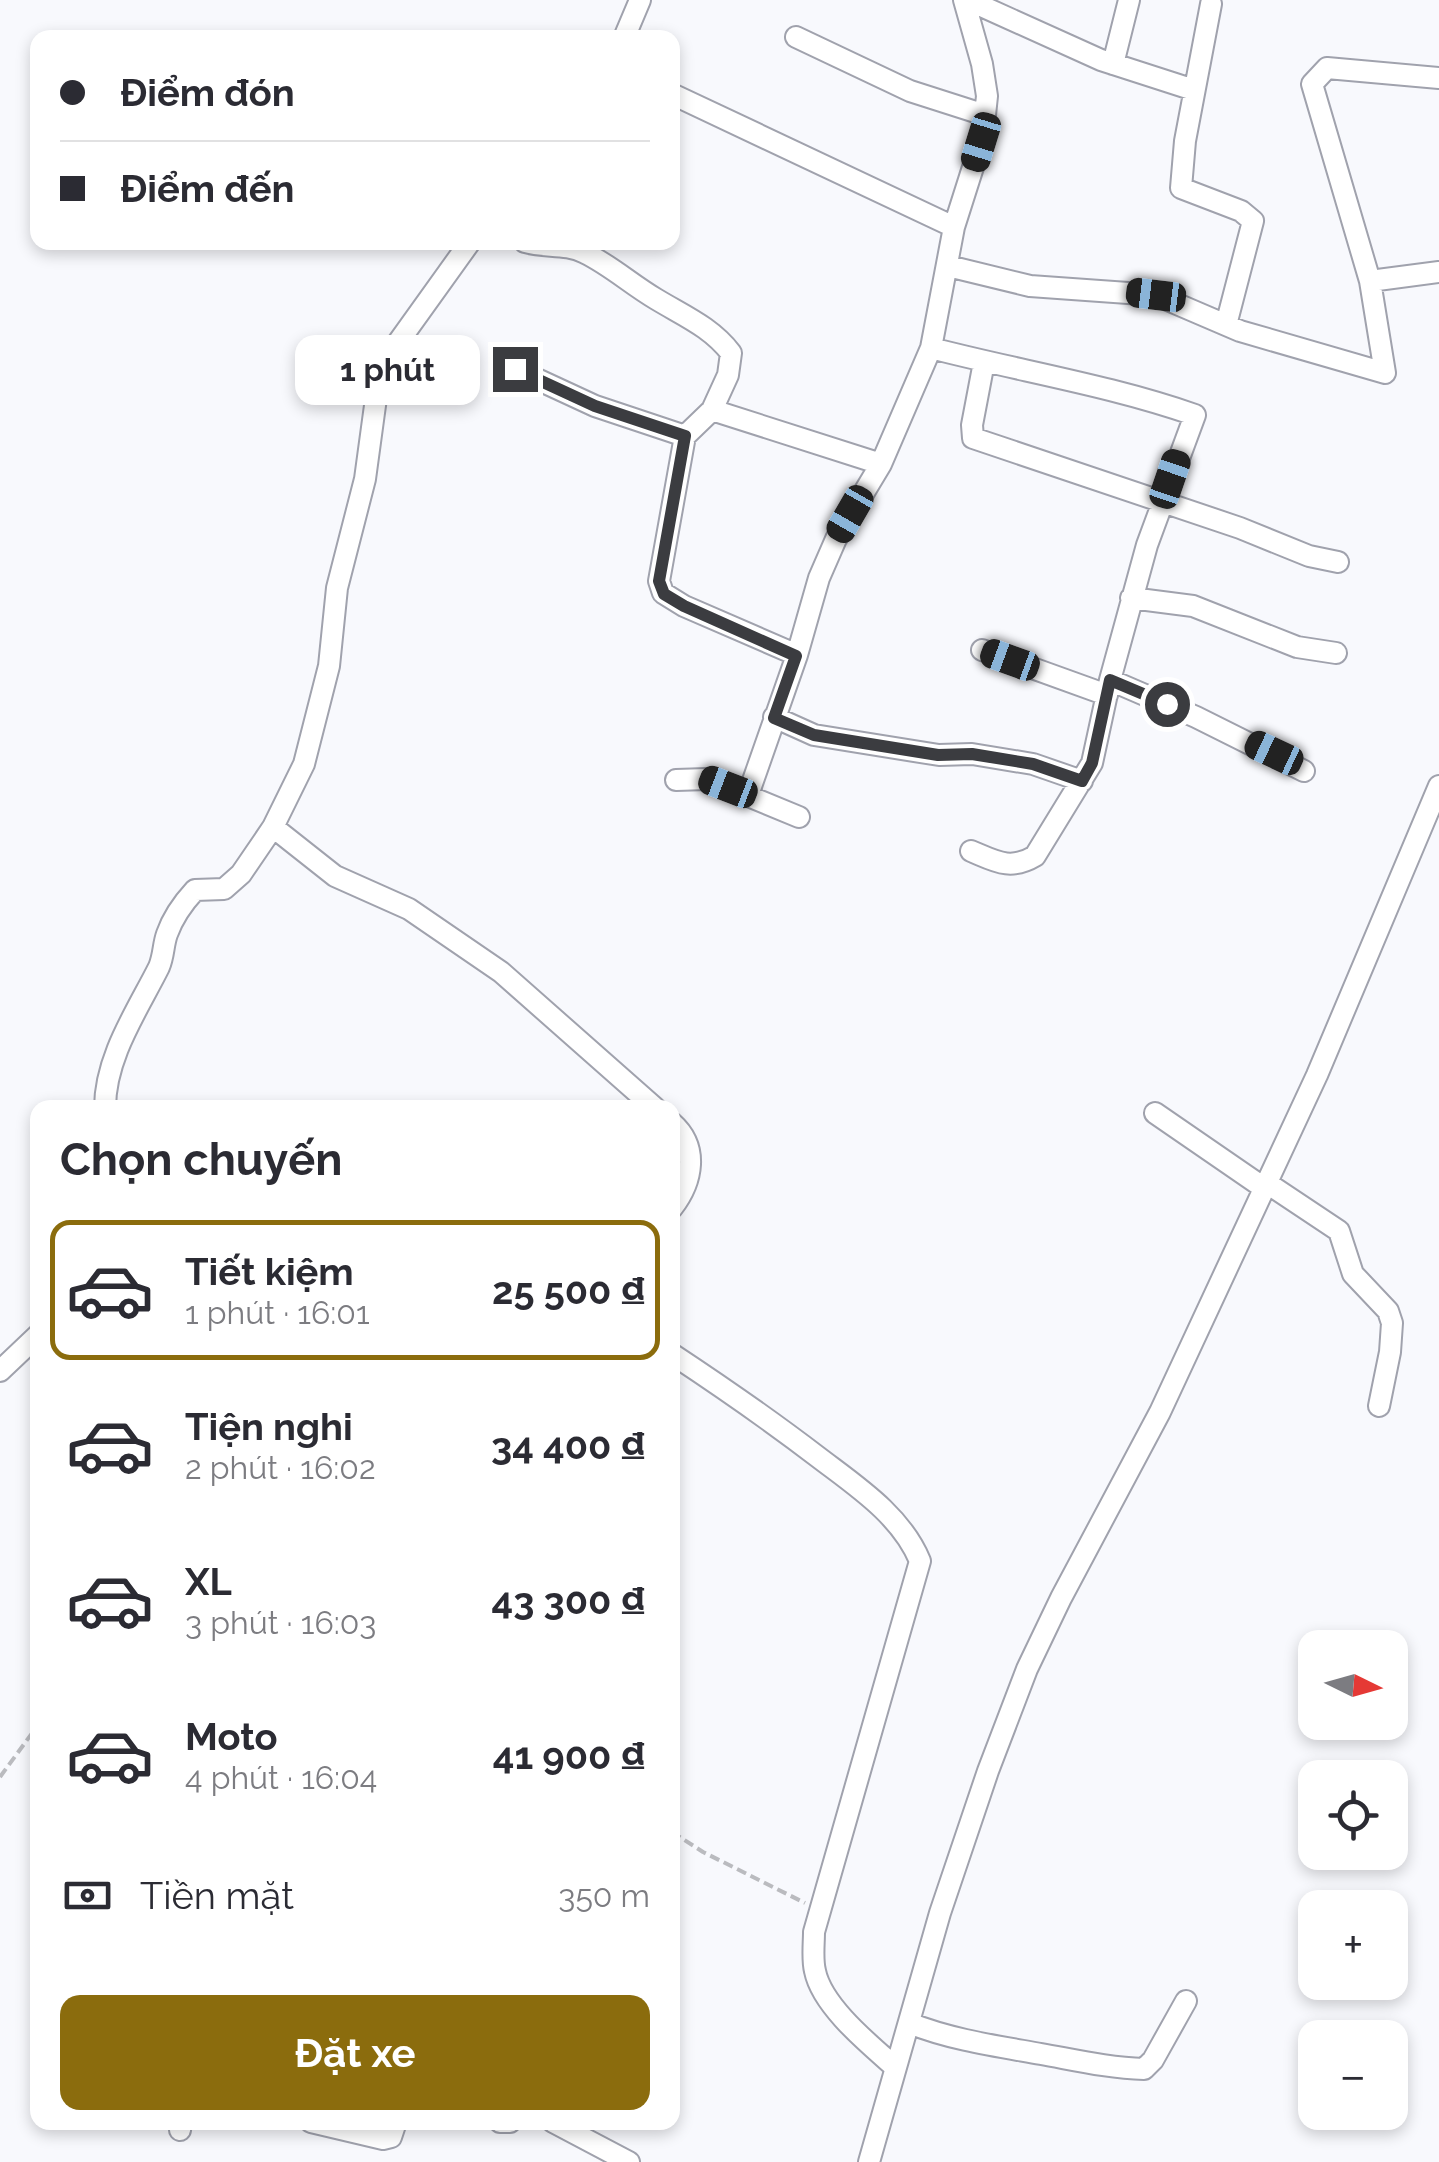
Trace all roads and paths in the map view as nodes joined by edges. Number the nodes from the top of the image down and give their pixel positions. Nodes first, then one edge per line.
1 (640, 0) edge
2 (966, 0) edge
3 (1129, 0) edge
4 (1211, 4) dead end
5 (627, 30) edge
6 (796, 37) dead end
7 (1113, 64) junction
8 (1439, 78) edge
9 (1194, 90) junction
10 (680, 98) edge
11 (985, 115) junction
12 (954, 227) junction
13 (464, 250) edge
14 (578, 250) edge
15 (948, 266) junction
16 (1439, 272) edge
17 (1370, 281) junction
18 (1226, 325) junction
19 (931, 348) junction
20 (984, 362) junction
21 (515, 369) dead end
22 (712, 410) junction
23 (685, 436) junction
24 (882, 464) junction
25 (1162, 501) junction
26 (1338, 562) dead end
27 (1132, 598) junction
28 (982, 650) dead end
29 (1336, 653) dead end
30 (796, 656) junction
31 (1108, 688) junction
32 (774, 718) junction
33 (1304, 770) dead end
34 (676, 780) dead end
35 (1082, 781) junction
36 (1439, 786) edge
37 (748, 795) junction
38 (799, 817) dead end
39 (273, 827) junction
40 (971, 850) dead end
41 (105, 1100) edge
42 (647, 1100) edge
43 (1154, 1113) dead end
44 (680, 1130) edge
45 (1266, 1186) junction
46 (680, 1192) edge
47 (30, 1343) edge
48 (680, 1359) edge
49 (0, 1371) edge
50 (1378, 1406) dead end
51 (30, 1737) edge
52 (0, 1777) edge
53 (680, 1837) edge
54 (818, 1910) junction
55 (1186, 2001) dead end
56 (909, 2024) junction
57 (894, 2067) junction
58 (345, 2130) edge
59 (393, 2130) edge
60 (568, 2130) edge
61 (630, 2162) edge
62 (869, 2162) edge

1 - 5 street
2 - 7 street
2 - 11 street
3 - 7 street
4 - 9 street
6 - 11 street
7 - 9 street
8 - 17 street
9 - 18 street
10 - 12 street
11 - 12 street
12 - 15 street
13 - 39 street
14 - 22 street
15 - 18 street
15 - 19 street
16 - 17 street
17 - 18 street
19 - 20 street
19 - 24 street
20 - 25 street
20 - 25 street
21 - 23 street
22 - 23 street
22 - 24 street
23 - 30 street
24 - 30 street
25 - 26 street
25 - 27 street
27 - 29 street
27 - 31 street
28 - 31 street
30 - 32 street
31 - 33 street
31 - 35 street
32 - 35 street
32 - 37 street
34 - 37 street
35 - 40 street
36 - 45 street
37 - 38 street
39 - 41 street
39 - 42 street
43 - 45 street
44 - 46 street
45 - 50 street
45 - 56 street
47 - 49 street
48 - 54 street
51 - 52 path
53 - 54 path
54 - 57 street
55 - 56 street
56 - 57 street
57 - 62 street
58 - 59 street
60 - 61 street

